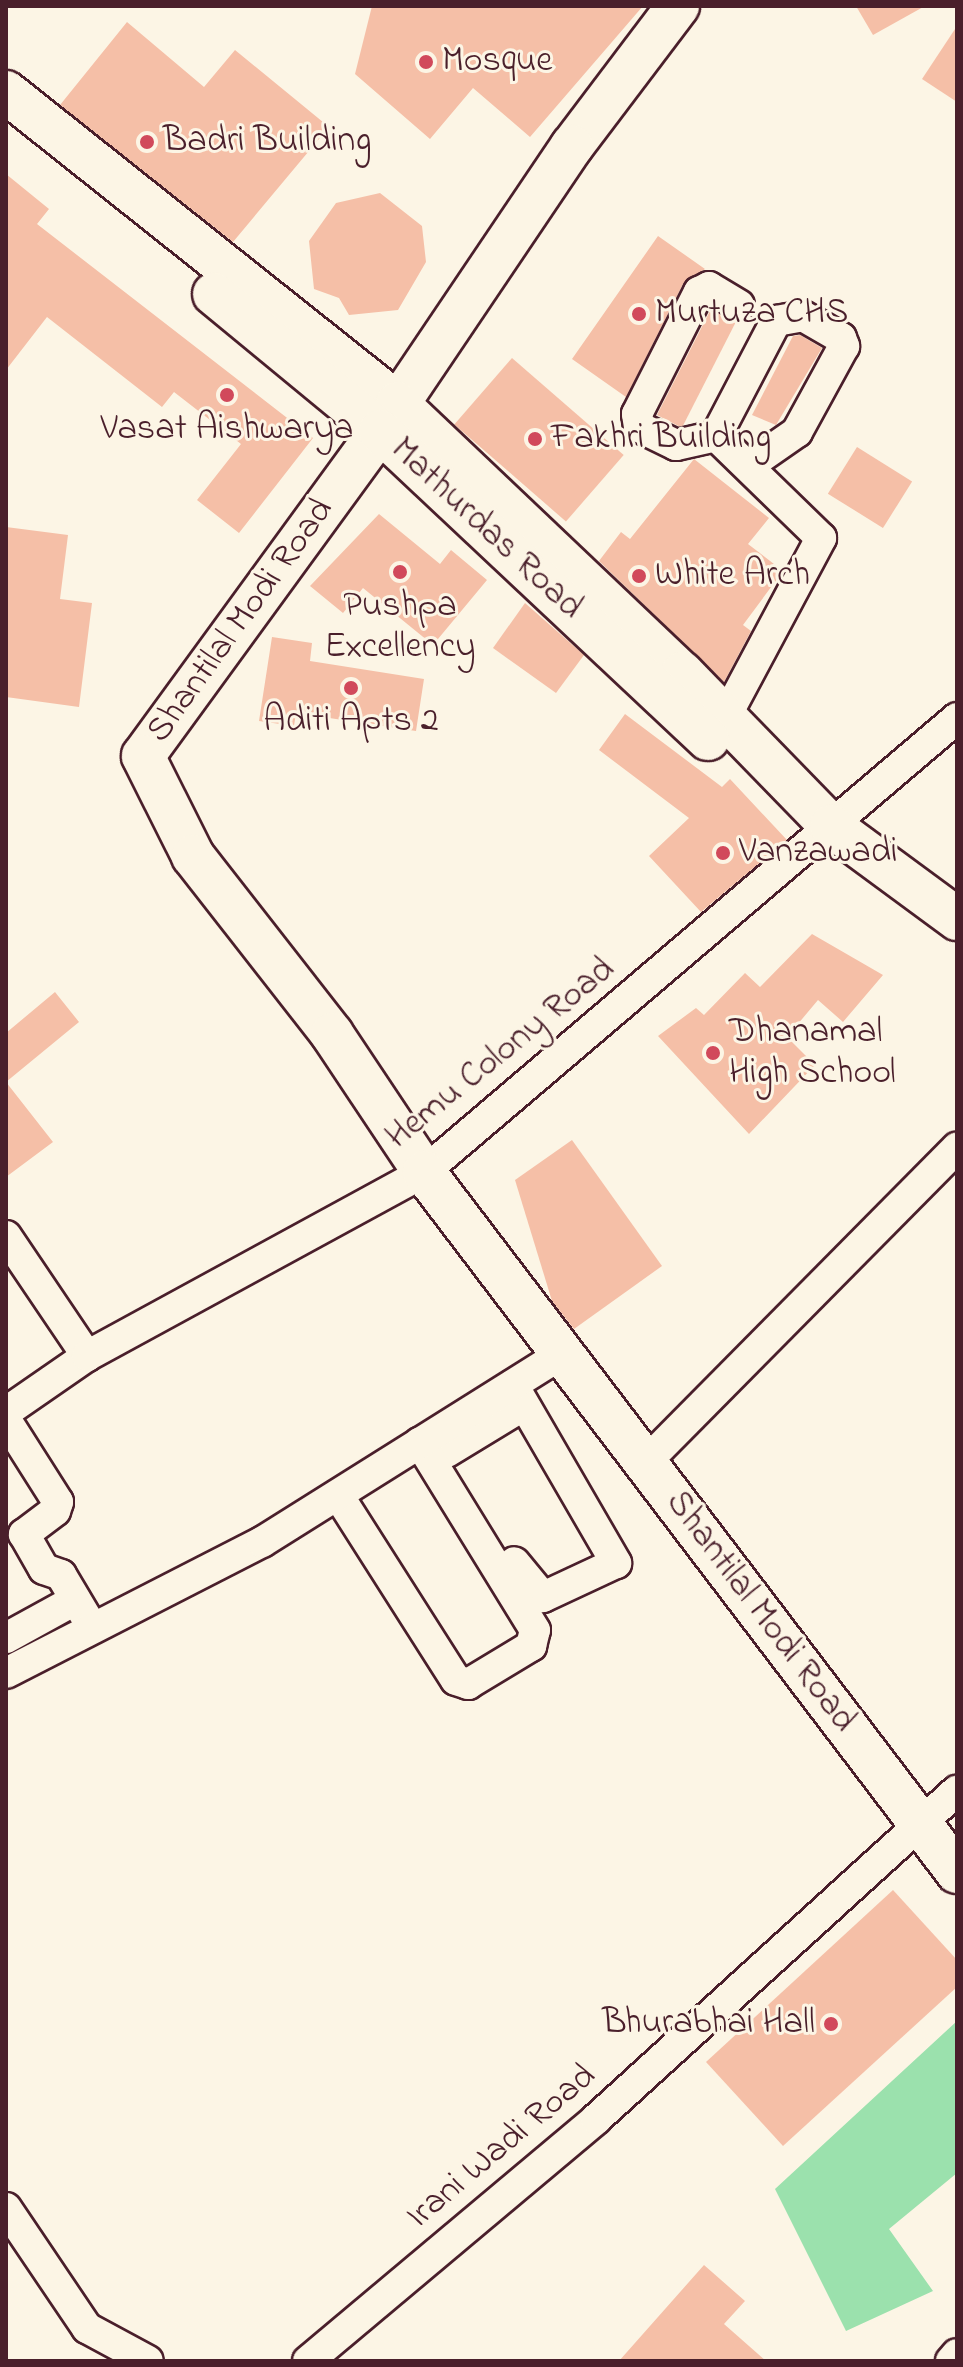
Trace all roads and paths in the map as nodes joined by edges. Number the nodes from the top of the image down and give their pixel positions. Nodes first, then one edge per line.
1 (678, 6) edge
2 (6, 92) edge
3 (6, 122) edge
4 (739, 305) dead end
5 (388, 417) junction
6 (716, 436) junction
7 (751, 464) junction
8 (957, 718) edge
9 (719, 731) junction
10 (822, 835) junction
11 (957, 919) edge
12 (957, 942) edge
13 (957, 1148) edge
14 (424, 1172) junction
15 (6, 1236) edge
16 (566, 1351) junction
17 (87, 1356) junction
18 (518, 1395) junction
19 (6, 1412) edge
20 (6, 1420) edge
21 (433, 1446) junction
22 (647, 1461) junction
23 (342, 1500) junction
24 (75, 1600) junction
25 (92, 1627) junction
26 (6, 1638) edge
27 (7, 1669) edge
28 (957, 1790) edge
29 (921, 1826) junction
30 (957, 1872) edge
31 (6, 2208) edge
32 (957, 2354) edge
33 (148, 2361) edge
34 (308, 2361) edge
35 (951, 2361) edge

1 - 5 street, Shantilal Modi Road
2 - 5 street
3 - 5 street, Mathurdas Road
4 - 6 street
5 - 9 street
5 - 14 street, Shantilal Modi Road
6 - 7 street
6 - 7 street
7 - 9 street
8 - 10 street, Hemu Colony Road
9 - 10 street
10 - 11 street
10 - 12 street
10 - 14 street, Hemu Colony Road
13 - 22 street
14 - 16 street, Shantilal Modi Road
14 - 17 street, Hemu Colony Road
15 - 17 street
16 - 18 street
16 - 22 street, Shantilal Modi Road
17 - 19 street, Hemu Colony Road
18 - 21 street
18 - 21 street
20 - 24 street
21 - 23 street
21 - 23 street
22 - 29 street, Shantilal Modi Road
23 - 25 street
24 - 25 street
24 - 26 street
25 - 27 street
28 - 29 street, Irani Wadi Road
29 - 30 street, Shantilal Modi Road
29 - 34 street, Irani Wadi Road
31 - 33 street
32 - 35 street

